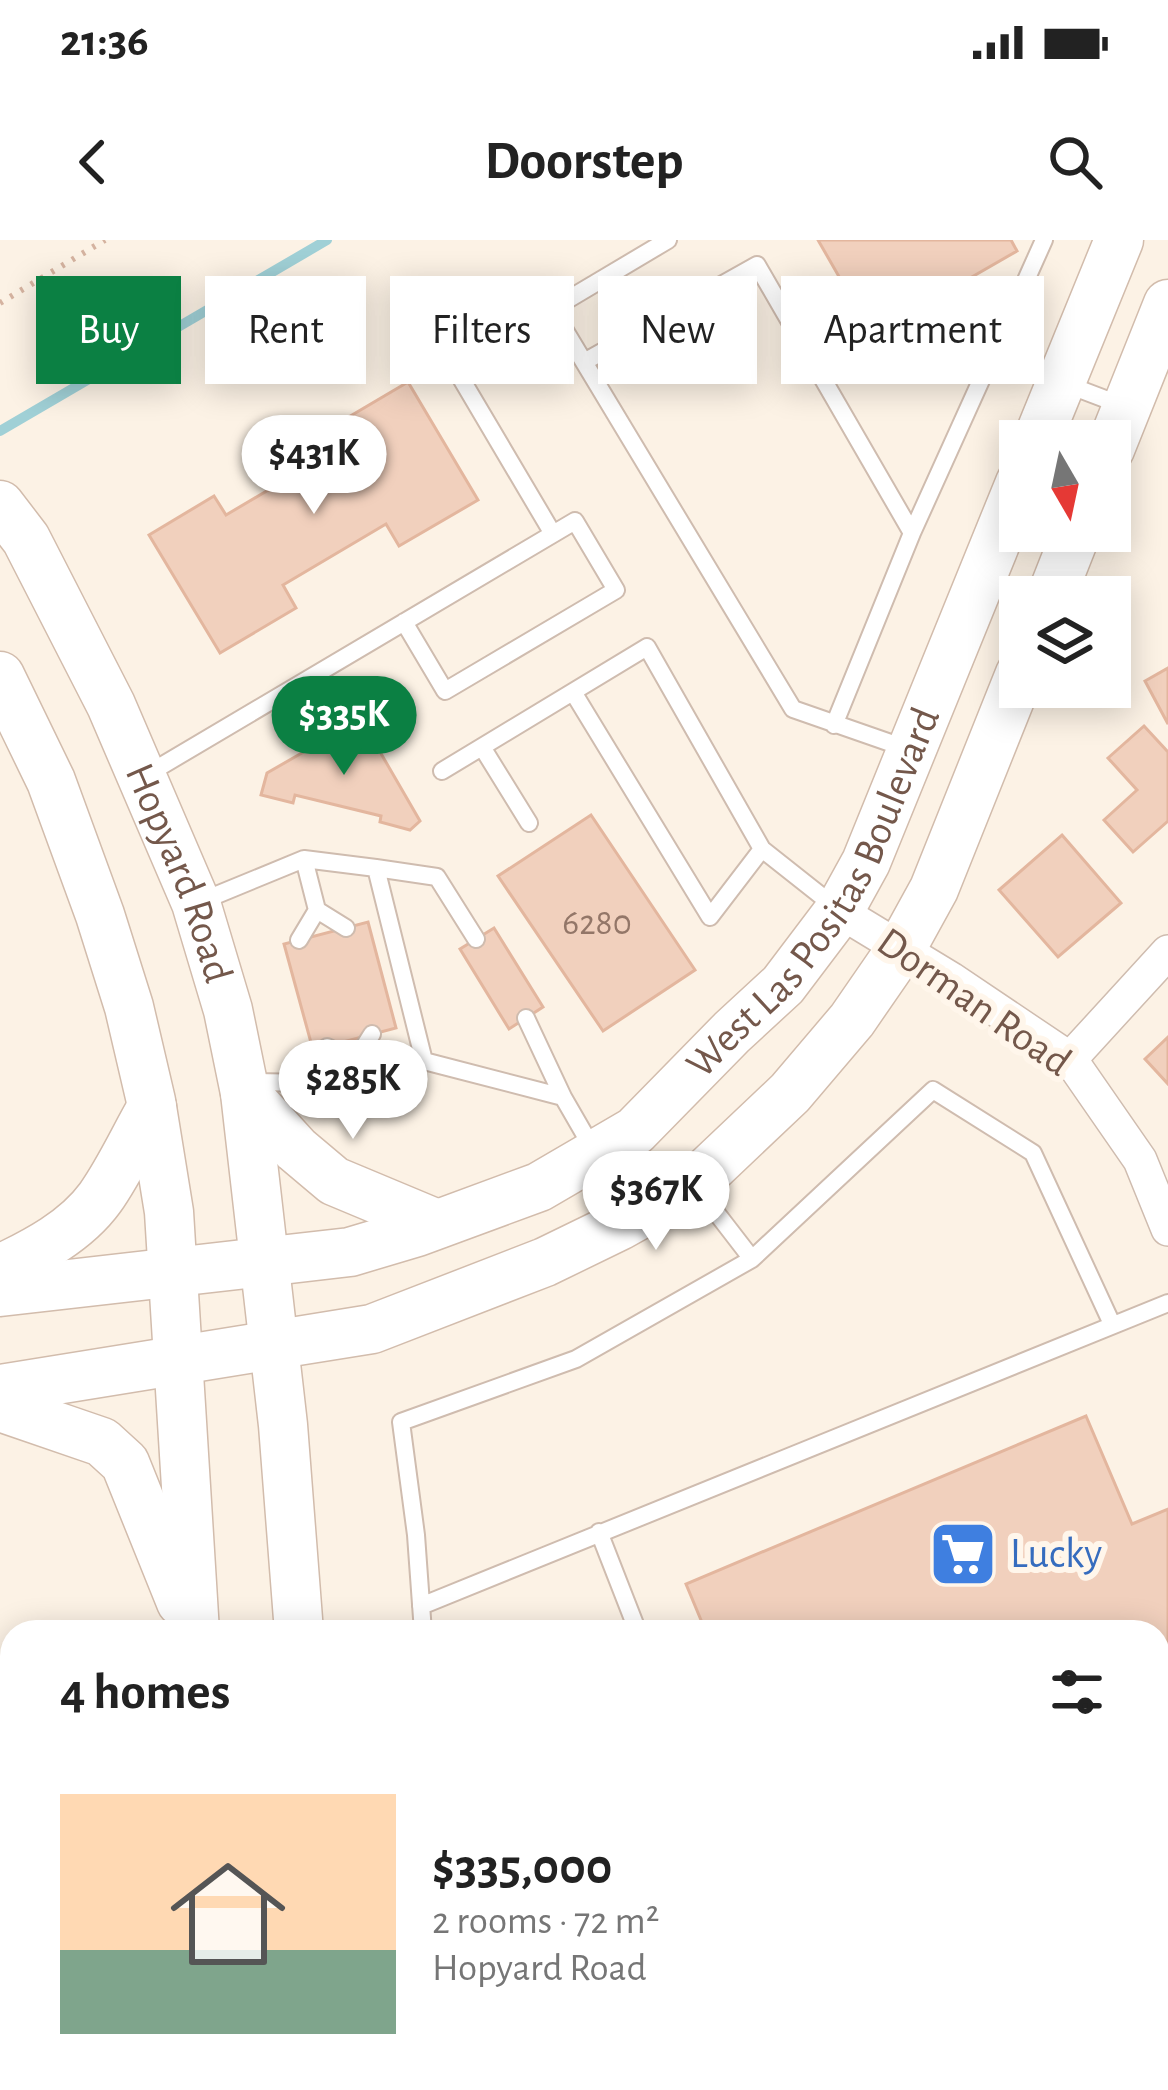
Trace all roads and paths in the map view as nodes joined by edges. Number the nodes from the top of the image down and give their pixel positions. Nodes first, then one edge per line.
1 (105, 240) edge
2 (668, 240) edge
3 (1044, 240) edge
4 (1119, 240) edge
5 (1028, 276) edge
6 (4, 296) edge
7 (0, 303) edge
8 (1168, 304) edge
9 (584, 362) junction
10 (1044, 377) edge
11 (464, 384) edge
12 (979, 384) edge
13 (1060, 384) junction
14 (1045, 420) edge
15 (1107, 420) edge
16 (1121, 420) edge
17 (13, 522) edge
18 (912, 533) junction
19 (553, 534) junction
20 (999, 534) edge
21 (404, 622) junction
22 (0, 676) edge
23 (573, 692) junction
24 (1006, 708) edge
25 (834, 725) junction
26 (482, 747) junction
27 (911, 750) junction
28 (442, 771) dead end
29 (141, 778) junction
30 (529, 823) dead end
31 (762, 849) junction
32 (304, 859) junction
33 (376, 868) junction
34 (196, 903) junction
35 (316, 910) junction
36 (839, 911) junction
37 (346, 928) dead end
38 (476, 939) dead end
39 (299, 940) dead end
40 (901, 949) junction
41 (1168, 952) edge
42 (526, 1018) dead end
43 (372, 1034) dead end
44 (327, 1047) dead end
45 (1070, 1059) junction
46 (424, 1061) junction
47 (356, 1068) junction
48 (244, 1087) junction
49 (563, 1097) junction
50 (152, 1107) junction
51 (596, 1154) junction
52 (694, 1184) junction
53 (437, 1224) junction
54 (1168, 1228) edge
55 (752, 1259) junction
56 (264, 1262) junction
57 (0, 1269) edge
58 (172, 1273) junction
59 (0, 1292) edge
60 (1168, 1303) edge
61 (1112, 1324) junction
62 (274, 1346) junction
63 (178, 1361) junction
64 (0, 1389) edge
65 (0, 1407) edge
66 (599, 1532) junction
67 (421, 1606) junction
68 (189, 1620) edge
69 (193, 1620) edge
70 (298, 1620) edge
71 (422, 1620) edge
72 (633, 1620) edge

1 - 6 path
2 - 9 lane
3 - 5 lane
4 - 13 main road
6 - 7 path
8 - 16 main road
9 - 18 lane
9 - 25 lane
10 - 13 lane
11 - 19 lane
12 - 18 lane
13 - 14 main road
13 - 15 lane
17 - 29 main road, Hopyard Road
18 - 25 lane
19 - 21 lane
19 - 21 lane
20 - 27 main road, West Las Positas Boulevard
21 - 29 lane
22 - 50 main road, Hopyard Road
23 - 26 lane
23 - 31 lane
23 - 31 lane
24 - 40 main road, West Las Positas Boulevard
25 - 27 lane
26 - 28 lane
26 - 30 lane
27 - 36 main road, West Las Positas Boulevard
29 - 34 main road, Hopyard Road
31 - 36 lane
32 - 33 lane
32 - 34 lane
32 - 35 lane
33 - 38 lane
33 - 46 lane
34 - 48 main road, Hopyard Road
35 - 37 lane
35 - 39 lane
36 - 40 street, Dorman Road
36 - 51 main road, West Las Positas Boulevard
40 - 45 street, Dorman Road
40 - 52 main road, West Las Positas Boulevard
41 - 45 street
42 - 49 lane
43 - 47 lane
44 - 47 lane
45 - 54 street, Dorman Road
46 - 47 lane
46 - 49 lane
47 - 48 lane
48 - 53 main road
48 - 56 main road, Hopyard Road
49 - 51 lane
50 - 57 main road
50 - 58 main road, Hopyard Road
51 - 53 main road, West Las Positas Boulevard
52 - 55 lane
52 - 62 main road, West Las Positas Boulevard
53 - 56 main road, West Las Positas Boulevard
55 - 61 lane
55 - 67 lane
56 - 58 main road, West Las Positas Boulevard
56 - 62 main road, Hopyard Road
58 - 59 main road, West Las Positas Boulevard
58 - 63 main road, Hopyard Road
60 - 61 lane
61 - 66 lane
62 - 63 main road, West Las Positas Boulevard
62 - 70 main road, Hopyard Road
63 - 64 main road, West Las Positas Boulevard
63 - 69 main road, Hopyard Road
65 - 68 main road
66 - 67 lane
66 - 72 lane
67 - 71 lane

